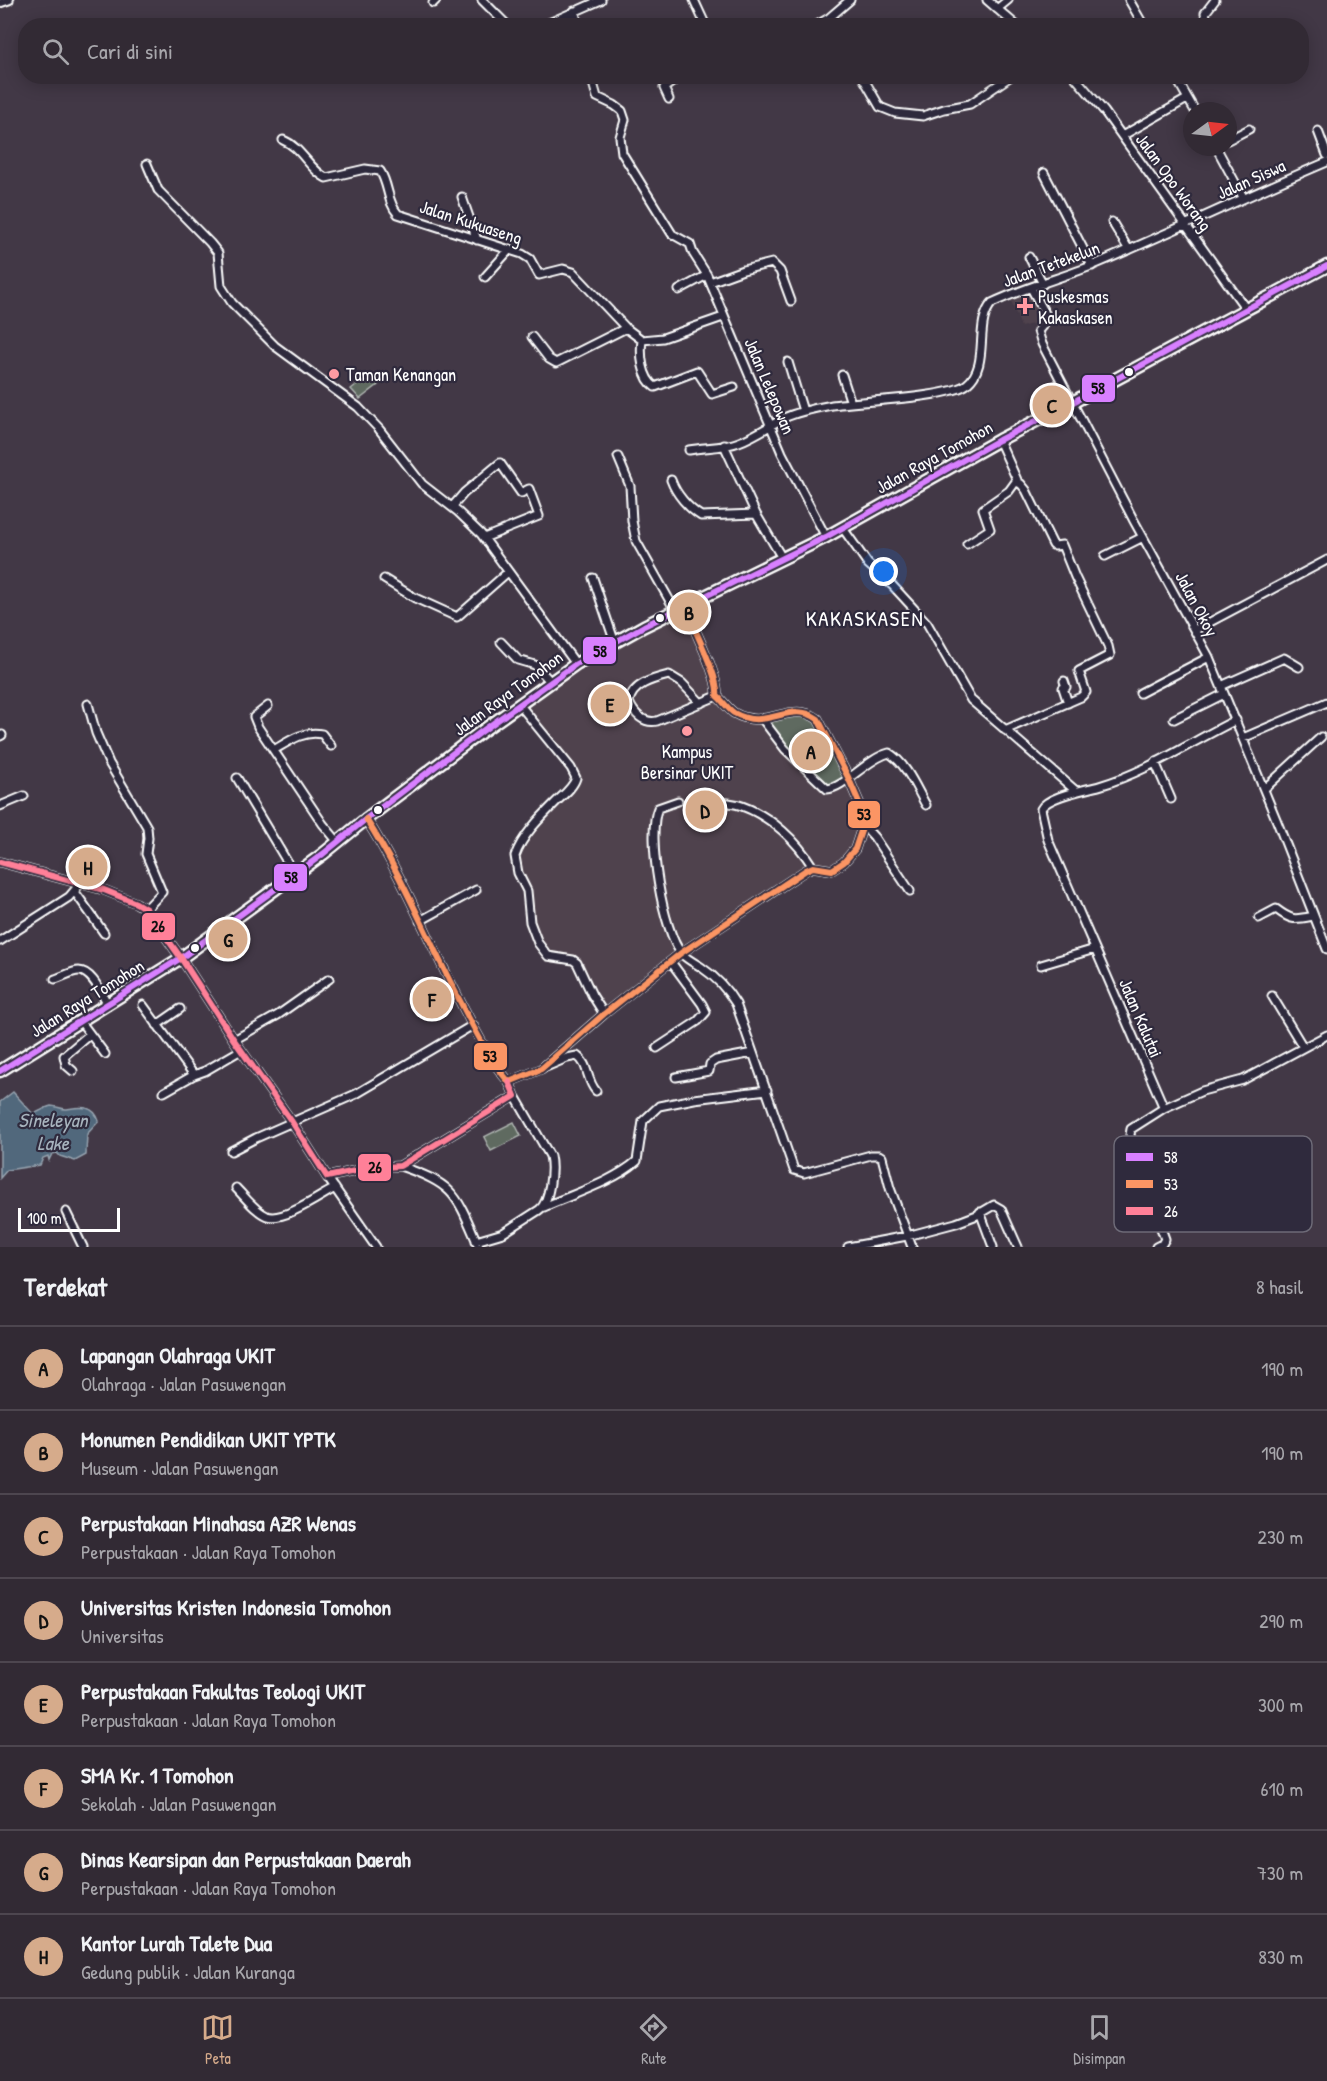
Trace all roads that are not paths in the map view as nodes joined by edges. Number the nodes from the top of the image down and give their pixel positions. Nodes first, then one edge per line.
1 (9, 0) edge
2 (482, 0) edge
3 (601, 0) edge
4 (694, 0) edge
5 (850, 0) edge
6 (987, 0) edge
7 (1008, 0) edge
8 (1129, 0) edge
9 (1215, 0) edge
10 (0, 3) edge
11 (997, 9) junction
12 (574, 11) junction
13 (500, 18) edge
14 (559, 18) edge
15 (576, 18) edge
16 (702, 18) edge
17 (829, 18) edge
18 (1008, 18) edge
19 (1139, 18) edge
20 (1207, 18) edge
21 (593, 84) edge
22 (670, 84) edge
23 (866, 84) edge
24 (999, 84) edge
25 (1082, 84) edge
26 (1179, 84) edge
27 (669, 99) dead end
28 (1187, 99) junction
29 (1189, 102) edge
30 (1249, 129) dead end
31 (1318, 131) dead end
32 (1237, 135) edge
33 (1122, 136) junction
34 (284, 140) dead end
35 (1221, 156) edge
36 (1327, 156) edge
37 (1327, 162) edge
38 (147, 164) dead end
39 (1044, 173) dead end
40 (462, 197) dead end
41 (1243, 197) junction
42 (1112, 222) dead end
43 (1187, 226) junction
44 (477, 240) junction
45 (510, 249) junction
46 (1129, 250) junction
47 (1029, 257) dead end
48 (1092, 266) junction
49 (1327, 266) edge
50 (485, 277) dead end
51 (709, 278) junction
52 (1043, 284) junction
53 (1031, 288) junction
54 (679, 290) dead end
55 (791, 301) dead end
56 (1246, 309) junction
57 (723, 317) junction
58 (626, 328) junction
59 (532, 337) dead end
60 (642, 340) junction
61 (788, 362) dead end
62 (842, 375) dead end
63 (734, 387) dead end
64 (1073, 402) junction
65 (851, 403) junction
66 (803, 411) junction
67 (771, 425) junction
68 (999, 440) junction
69 (724, 445) junction
70 (689, 450) dead end
71 (618, 457) dead end
72 (671, 480) dead end
73 (1017, 482) junction
74 (452, 507) junction
75 (756, 514) junction
76 (842, 527) junction
77 (826, 537) junction
78 (1143, 537) junction
79 (484, 538) junction
80 (967, 544) dead end
81 (1105, 556) dead end
82 (782, 558) junction
83 (1327, 560) edge
84 (508, 572) junction
85 (593, 578) dead end
86 (384, 579) dead end
87 (680, 608) junction
88 (1195, 630) junction
89 (501, 642) dead end
90 (615, 643) junction
91 (1209, 657) junction
92 (576, 664) junction
93 (1299, 667) dead end
94 (550, 681) junction
95 (1064, 681) dead end
96 (1222, 690) junction
97 (1140, 693) dead end
98 (717, 696) junction
99 (1327, 702) edge
100 (701, 703) junction
101 (1068, 703) junction
102 (88, 704) dead end
103 (519, 704) junction
104 (268, 706) dead end
105 (1174, 719) dead end
106 (763, 720) junction
107 (1236, 720) junction
108 (1005, 730) junction
109 (1321, 737) dead end
110 (1243, 738) junction
111 (331, 746) dead end
112 (274, 750) junction
113 (1155, 762) junction
114 (848, 777) junction
115 (237, 778) dead end
116 (1264, 789) junction
117 (1076, 791) junction
118 (24, 796) dead end
119 (1171, 799) dead end
120 (695, 800) tunnel mouth
121 (678, 801) tunnel mouth
122 (0, 806) edge
123 (926, 806) dead end
124 (366, 819) junction
125 (863, 825) junction
126 (338, 842) junction
127 (0, 862) edge
128 (813, 867) junction
129 (295, 875) junction
130 (80, 884) junction
131 (476, 890) dead end
132 (910, 891) dead end
133 (75, 892) junction
134 (146, 909) junction
135 (1314, 916) junction
136 (1259, 918) dead end
137 (420, 921) junction
138 (104, 933) dead end
139 (0, 941) edge
140 (1095, 949) junction
141 (1327, 949) edge
142 (681, 953) junction
143 (181, 958) junction
144 (671, 962) junction
145 (1041, 965) dead end
146 (55, 979) dead end
147 (329, 980) dead end
148 (1272, 996) dead end
149 (108, 1004) junction
150 (142, 1005) dead end
151 (180, 1009) dead end
152 (604, 1014) junction
153 (81, 1022) junction
154 (472, 1024) junction
155 (157, 1025) junction
156 (90, 1034) junction
157 (1327, 1035) edge
158 (234, 1040) junction
159 (1303, 1047) junction
160 (657, 1048) dead end
161 (241, 1050) junction
162 (753, 1053) junction
163 (105, 1054) dead end
164 (1, 1067) edge
165 (541, 1069) junction
166 (73, 1071) dead end
167 (194, 1075) junction
168 (676, 1077) dead end
169 (509, 1082) junction
170 (767, 1090) junction
171 (596, 1091) dead end
172 (164, 1092) dead end
173 (515, 1095) junction
174 (1164, 1108) junction
175 (292, 1122) junction
176 (1131, 1136) edge
177 (231, 1152) dead end
178 (400, 1166) junction
179 (327, 1177) junction
180 (236, 1188) dead end
181 (335, 1188) junction
182 (544, 1207) junction
183 (66, 1212) dead end
184 (980, 1212) junction
185 (1162, 1232) edge
186 (907, 1236) junction
187 (477, 1244) edge
188 (83, 1247) edge
189 (376, 1247) edge
190 (848, 1247) edge
191 (912, 1247) edge
192 (993, 1247) edge
193 (1018, 1247) edge
194 (1156, 1247) edge

1 - 10 street
2 - 13 street
3 - 12 street
4 - 16 street
5 - 17 street
6 - 11 street
7 - 11 street
8 - 19 street
9 - 20 street
11 - 18 street
12 - 14 street
12 - 15 street
21 - 51 street, Jalan Lelepowan
22 - 27 street
23 - 24 street
25 - 33 street, Jalan Opo Worang
26 - 28 street
28 - 29 street
28 - 33 street
30 - 32 street
31 - 36 street
33 - 43 street, Jalan Opo Worang
34 - 44 street, Jalan Kukuaseng
35 - 41 street
37 - 41 street, Jalan Siswa
38 - 74 street
39 - 48 street
40 - 44 street
41 - 43 street, Jalan Siswa
42 - 46 street
43 - 46 street, Jalan Tetekelun
43 - 56 street, Jalan Opo Worang
44 - 45 street, Jalan Kukuaseng
45 - 50 street
45 - 58 street, Jalan Kukuaseng
46 - 48 street, Jalan Tetekelun
47 - 52 street
48 - 52 street, Jalan Tetekelun
49 - 56 highway, Jalan Raya Tomohon
51 - 54 street
51 - 55 street
51 - 57 street, Jalan Lelepowan
52 - 53 street, Jalan Tetekelun
53 - 64 street, Jalan Okoy
53 - 65 street, Jalan Tetekelun
56 - 64 highway, Jalan Raya Tomohon
57 - 60 street
57 - 67 street, Jalan Lelepowan
58 - 59 street
58 - 60 street, Jalan Kukuaseng
60 - 63 street
61 - 66 street
62 - 65 street
64 - 68 highway, Jalan Raya Tomohon
64 - 78 street, Jalan Okoy
65 - 66 street, Jalan Tetekelun
66 - 67 street, Jalan Tetekelun
67 - 69 street, Jalan Tetekelun
67 - 77 street, Jalan Lelepowan
68 - 73 street
68 - 76 highway, Jalan Raya Tomohon
69 - 70 street, Jalan Tetekelun
69 - 75 street
71 - 87 street
72 - 75 street
73 - 80 street
73 - 101 street
74 - 79 street
74 - 79 street
75 - 82 street
76 - 77 highway, Jalan Raya Tomohon
76 - 108 street
77 - 82 highway, Jalan Raya Tomohon
78 - 81 street
78 - 88 street, Jalan Okoy
79 - 84 street
82 - 87 highway, Jalan Raya Tomohon
83 - 88 street
84 - 86 street
84 - 92 street
85 - 90 street
87 - 90 highway, Jalan Raya Tomohon
87 - 98 street
88 - 91 street, Jalan Okoy
89 - 94 street
90 - 92 highway, Jalan Raya Tomohon
91 - 96 street, Jalan Okoy
91 - 97 street
92 - 94 highway, Jalan Raya Tomohon
93 - 96 street
94 - 103 highway, Jalan Raya Tomohon
95 - 101 street
96 - 105 street
96 - 107 street, Jalan Okoy
98 - 100 street
98 - 106 street
99 - 110 street
100 - 100 street
101 - 108 street
102 - 134 street
103 - 124 highway, Jalan Raya Tomohon
103 - 152 street
104 - 112 street
106 - 114 street
106 - 114 street
107 - 110 street, Jalan Okoy
107 - 113 street, Jalan Kalutai
108 - 117 street
109 - 116 street
110 - 116 street, Jalan Okoy
111 - 112 street
112 - 126 street
113 - 117 street, Jalan Kalutai
113 - 119 street
114 - 123 street
114 - 125 street
115 - 129 street
116 - 135 street, Jalan Okoy
117 - 140 street, Jalan Kalutai
118 - 122 street
120 - 128 street
121 - 142 street
124 - 126 highway, Jalan Raya Tomohon
124 - 137 street
125 - 128 street
125 - 132 street
126 - 129 highway, Jalan Raya Tomohon
127 - 130 street
128 - 142 street
129 - 143 highway, Jalan Raya Tomohon
130 - 133 street
130 - 134 street
131 - 137 street
133 - 138 street
133 - 139 street
134 - 143 street
135 - 136 street
135 - 141 street, Jalan Okoy
137 - 154 street
140 - 145 street
140 - 174 street, Jalan Kalutai
142 - 144 street
142 - 162 street
143 - 149 highway, Jalan Raya Tomohon
143 - 158 street
144 - 152 street
144 - 160 street
146 - 149 street
147 - 158 street
148 - 159 street
149 - 153 highway, Jalan Raya Tomohon
150 - 155 street
151 - 155 street
152 - 165 street
153 - 156 street
153 - 164 highway, Jalan Raya Tomohon
154 - 169 street
154 - 175 street
155 - 167 street
156 - 163 street
156 - 166 street
157 - 159 street
158 - 161 street
159 - 174 street
161 - 167 street
161 - 175 street
162 - 168 street
162 - 170 street
165 - 169 street
165 - 171 street
167 - 172 street
169 - 173 street
170 - 182 street
170 - 186 street
173 - 178 street
173 - 182 street
174 - 176 street
175 - 177 street
175 - 179 street
178 - 179 street
178 - 187 street
179 - 181 street
180 - 181 street
181 - 189 street
182 - 187 street
183 - 188 street
184 - 186 street
184 - 192 street
184 - 193 street
185 - 194 street
186 - 190 street
186 - 191 street

